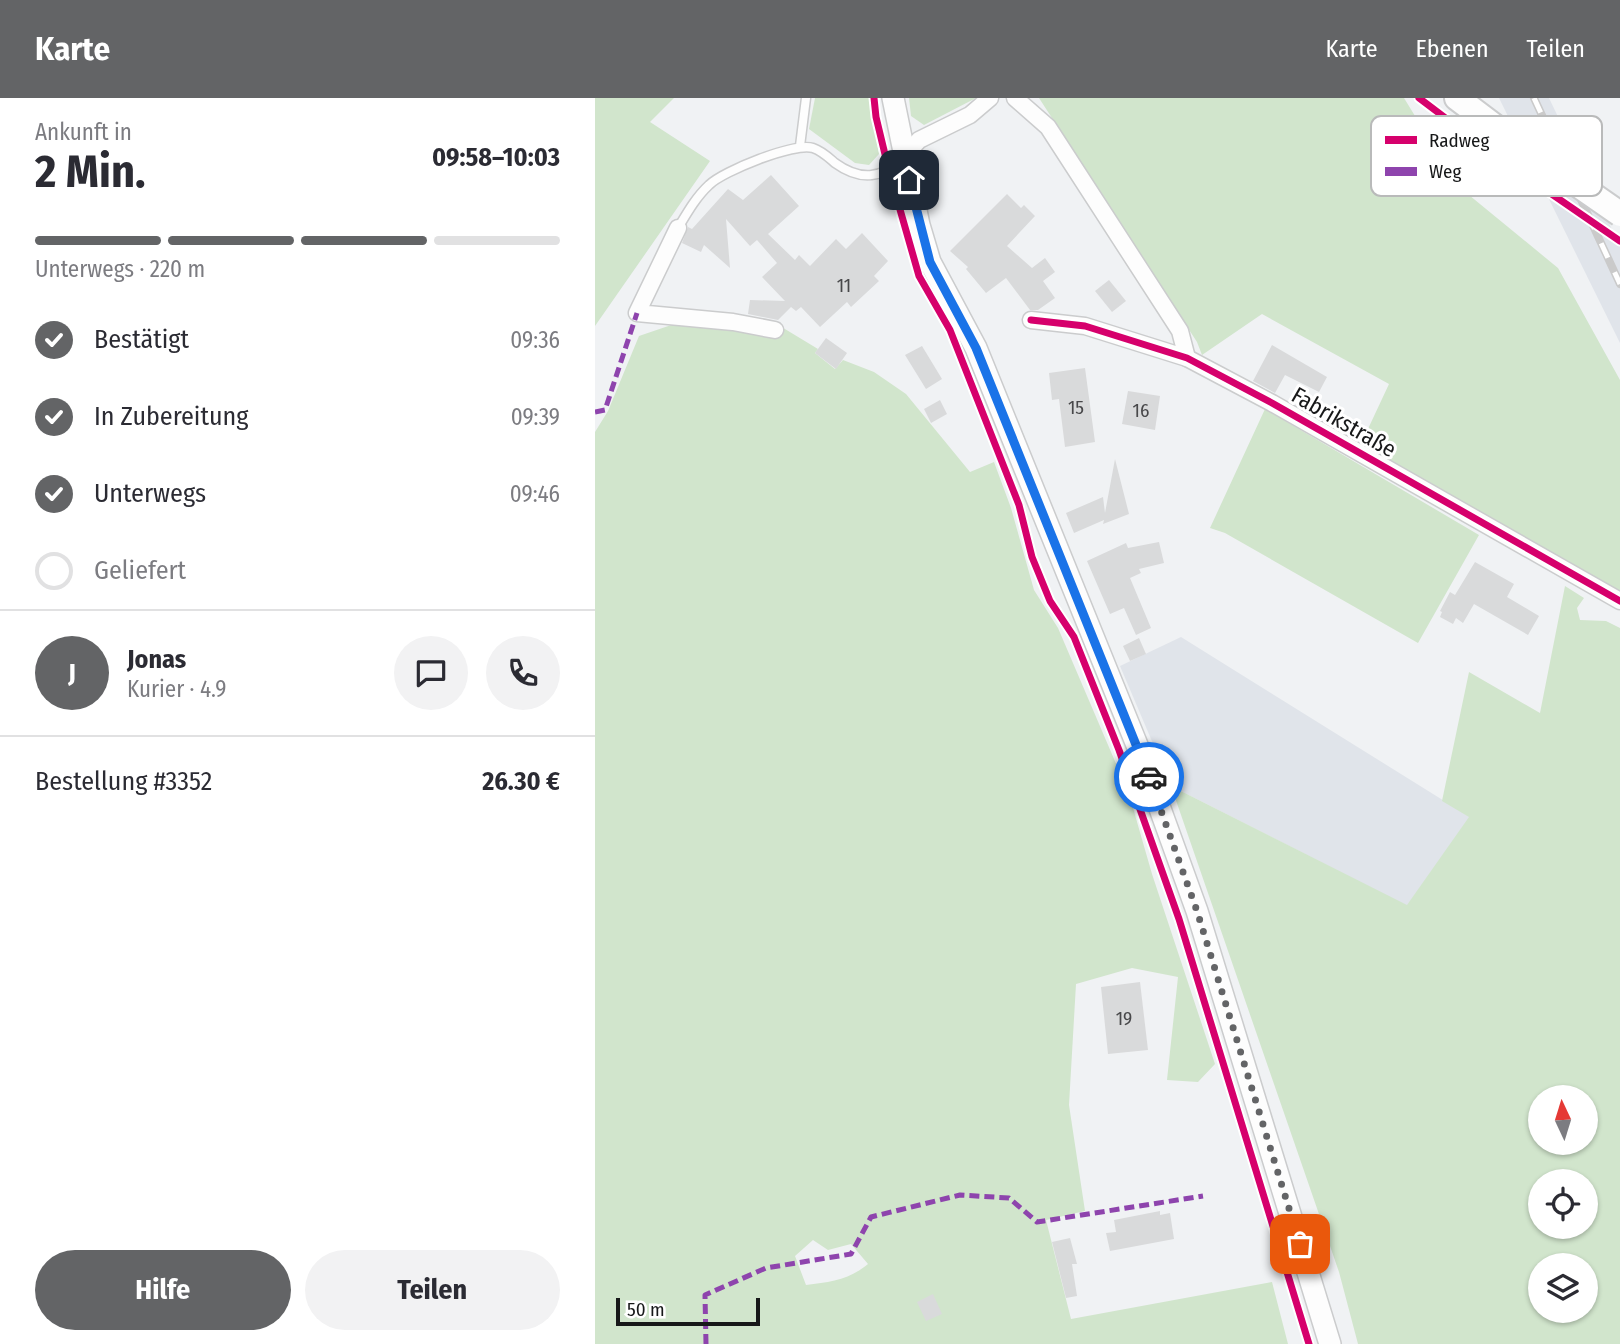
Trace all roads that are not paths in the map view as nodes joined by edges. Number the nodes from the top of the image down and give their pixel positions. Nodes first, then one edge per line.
1 (806, 98) edge
2 (893, 98) edge
3 (990, 98) edge
4 (1015, 98) edge
5 (1457, 98) edge
6 (1481, 116) edge
7 (800, 146) junction
8 (904, 157) junction
9 (1594, 196) edge
10 (1620, 214) edge
11 (678, 228) joint
12 (1031, 320) dead end
13 (775, 330) dead end
14 (1187, 358) junction
15 (1620, 601) edge
16 (1330, 1344) edge

1 - 7 lane
2 - 8 main road
3 - 8 street
4 - 14 street
5 - 6 main road, bridge
7 - 8 lane
7 - 11 lane
8 - 16 main road
9 - 10 main road, bridge
11 - 13 street
12 - 14 street, Fabrikstraße
14 - 15 street, Fabrikstraße

